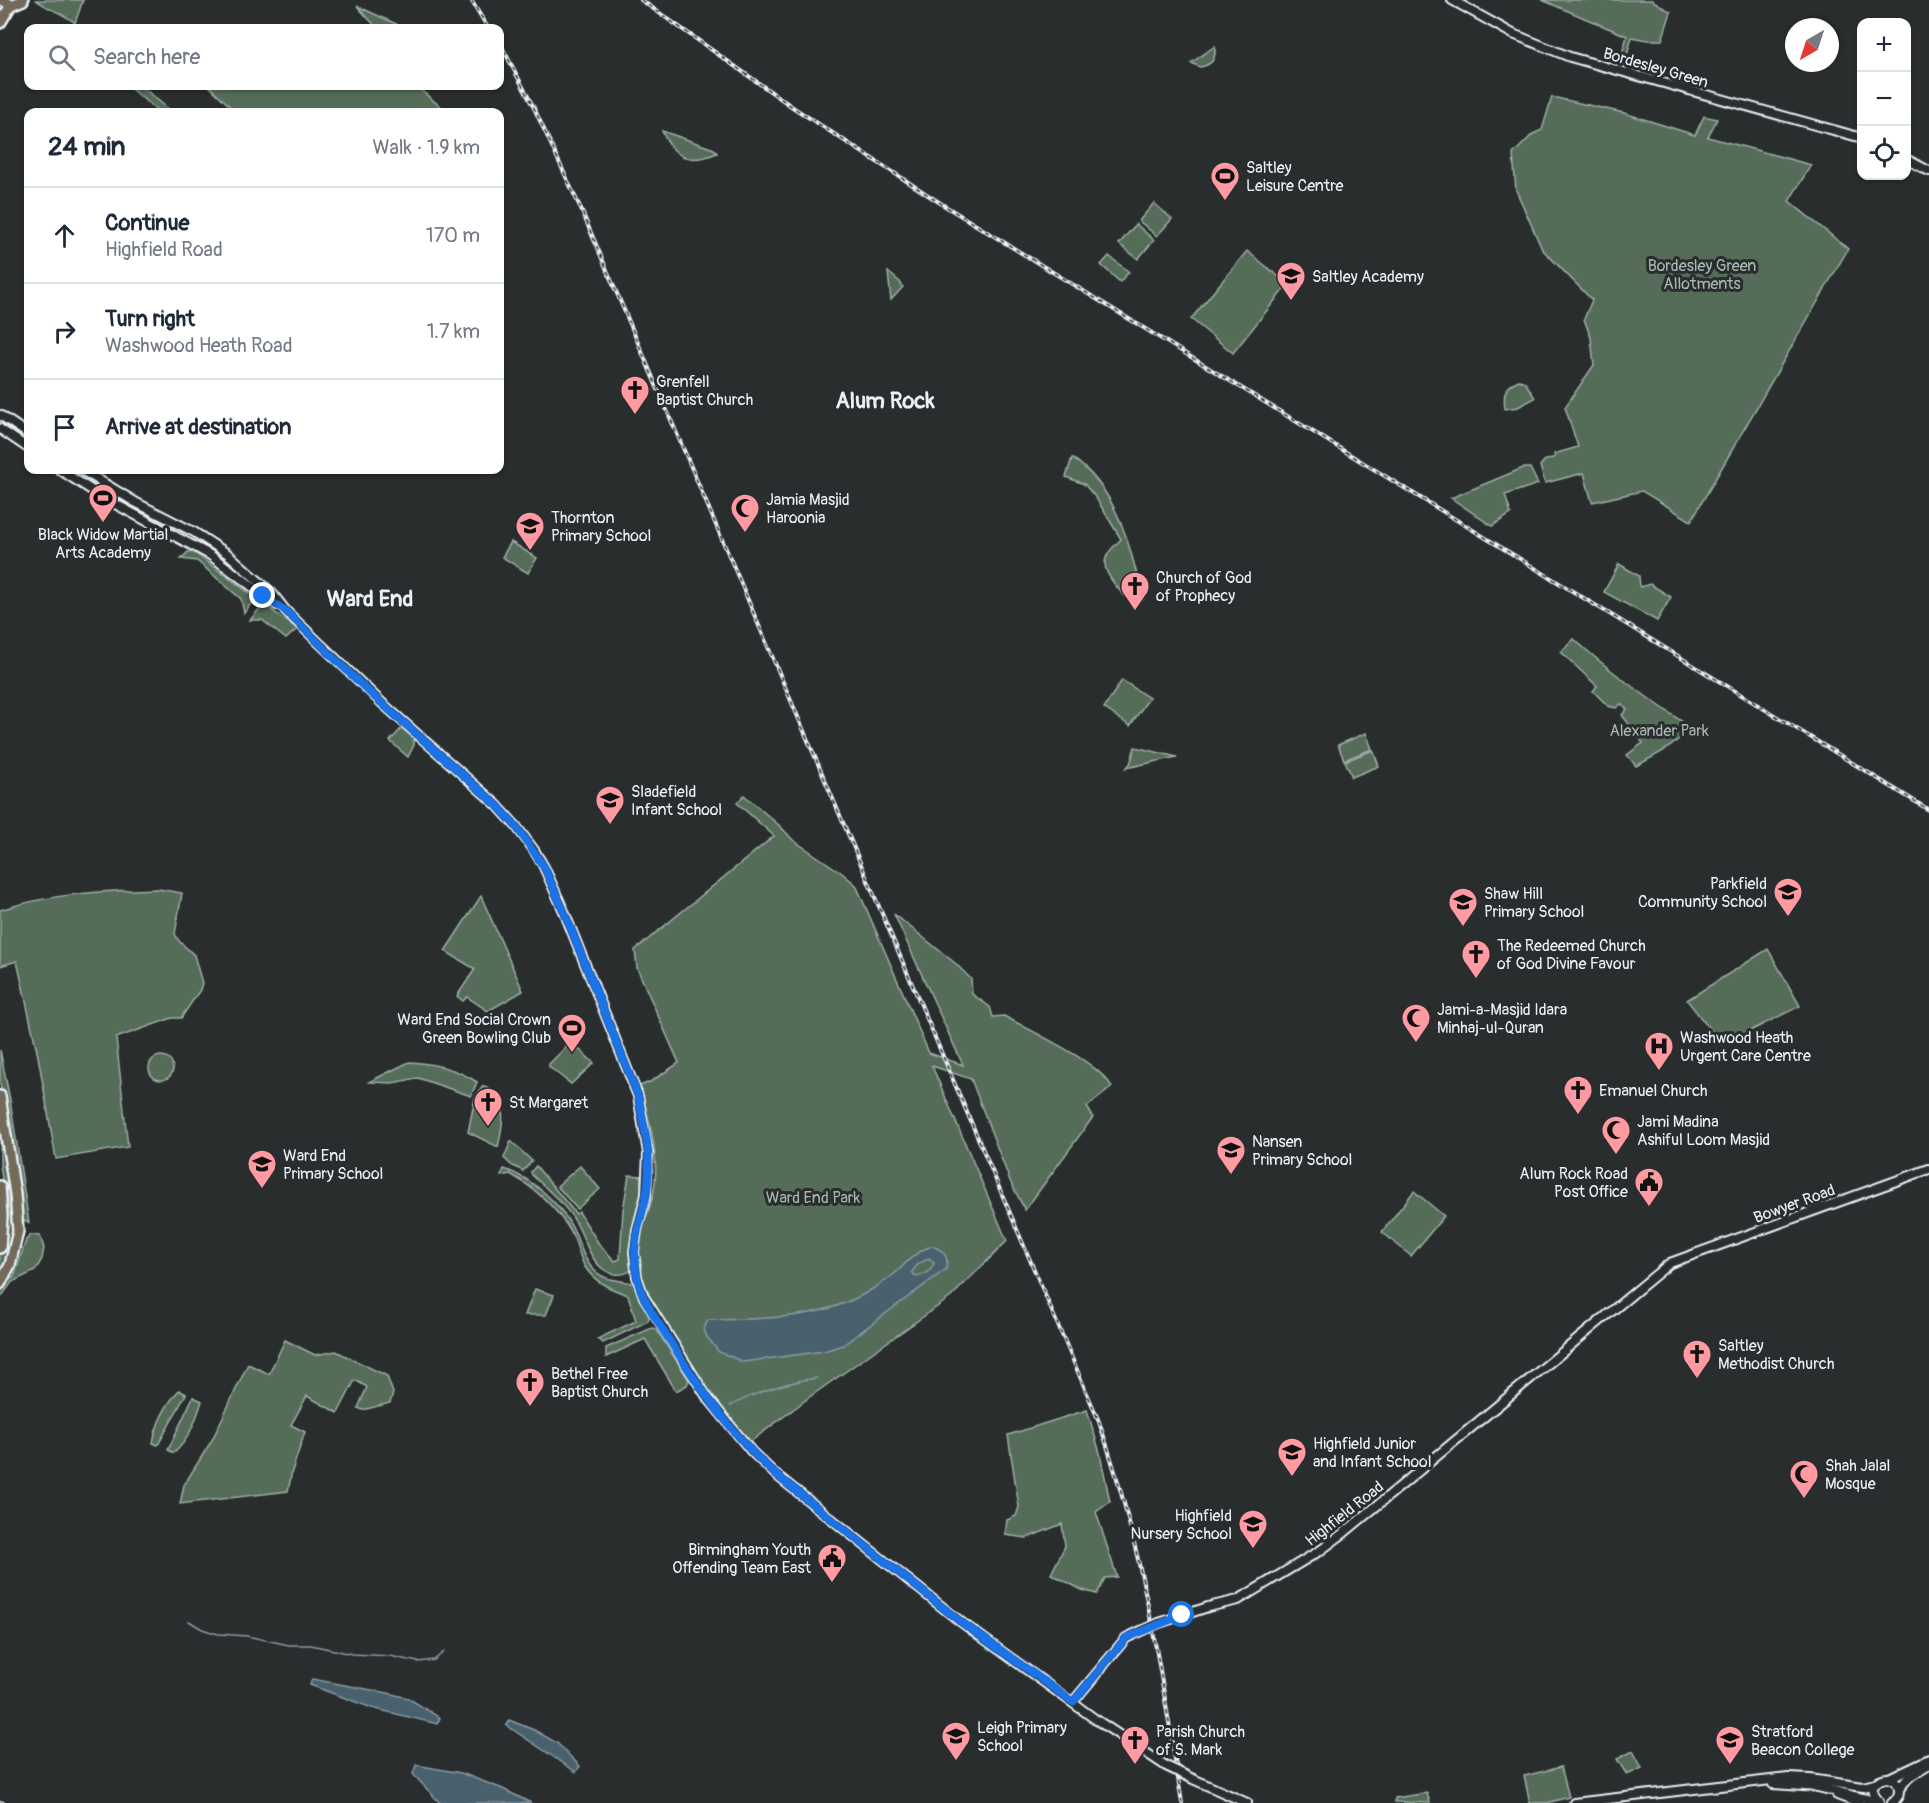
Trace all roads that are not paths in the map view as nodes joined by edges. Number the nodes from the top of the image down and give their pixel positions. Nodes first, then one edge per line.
1 (24, 0) edge
2 (1452, 0) edge
3 (7, 2) edge
4 (0, 22) edge
5 (1857, 137) edge
6 (1911, 162) edge
7 (1929, 171) edge
8 (0, 415) edge
9 (0, 429) edge
10 (24, 431) edge
11 (24, 445) edge
12 (66, 474) edge
13 (89, 474) edge
14 (193, 532) junction
15 (188, 543) junction
16 (286, 611) junction
17 (0, 1096) edge
18 (1929, 1169) edge
19 (0, 1186) edge
20 (0, 1248) edge
21 (1670, 1263) joint
22 (0, 1284) edge
23 (1073, 1702) junction
24 (1929, 1760) edge
25 (1929, 1766) edge
26 (1889, 1778) junction
27 (1759, 1783) junction
28 (1782, 1784) junction
29 (1875, 1784) junction
30 (1900, 1796) edge
31 (1879, 1802) edge
32 (1247, 1803) edge
33 (1574, 1803) edge
34 (1858, 1803) edge
35 (1892, 1803) edge

1 - 3 main road
2 - 5 main road, Bordesley Green
3 - 4 main road
6 - 7 main road
8 - 10 main road
9 - 11 main road
12 - 15 main road
13 - 14 main road
14 - 15 main road
14 - 16 main road
15 - 16 main road
16 - 23 main road
17 - 22 main road
18 - 21 main road, Bowyer Road
19 - 20 main road
21 - 23 main road, Highfield Road, bridge
23 - 32 main road, bridge
24 - 26 main road
25 - 30 main road
26 - 29 main road
26 - 30 main road
27 - 28 main road
27 - 29 main road
27 - 33 main road
28 - 31 main road
28 - 34 main road
29 - 31 main road
30 - 35 main road

